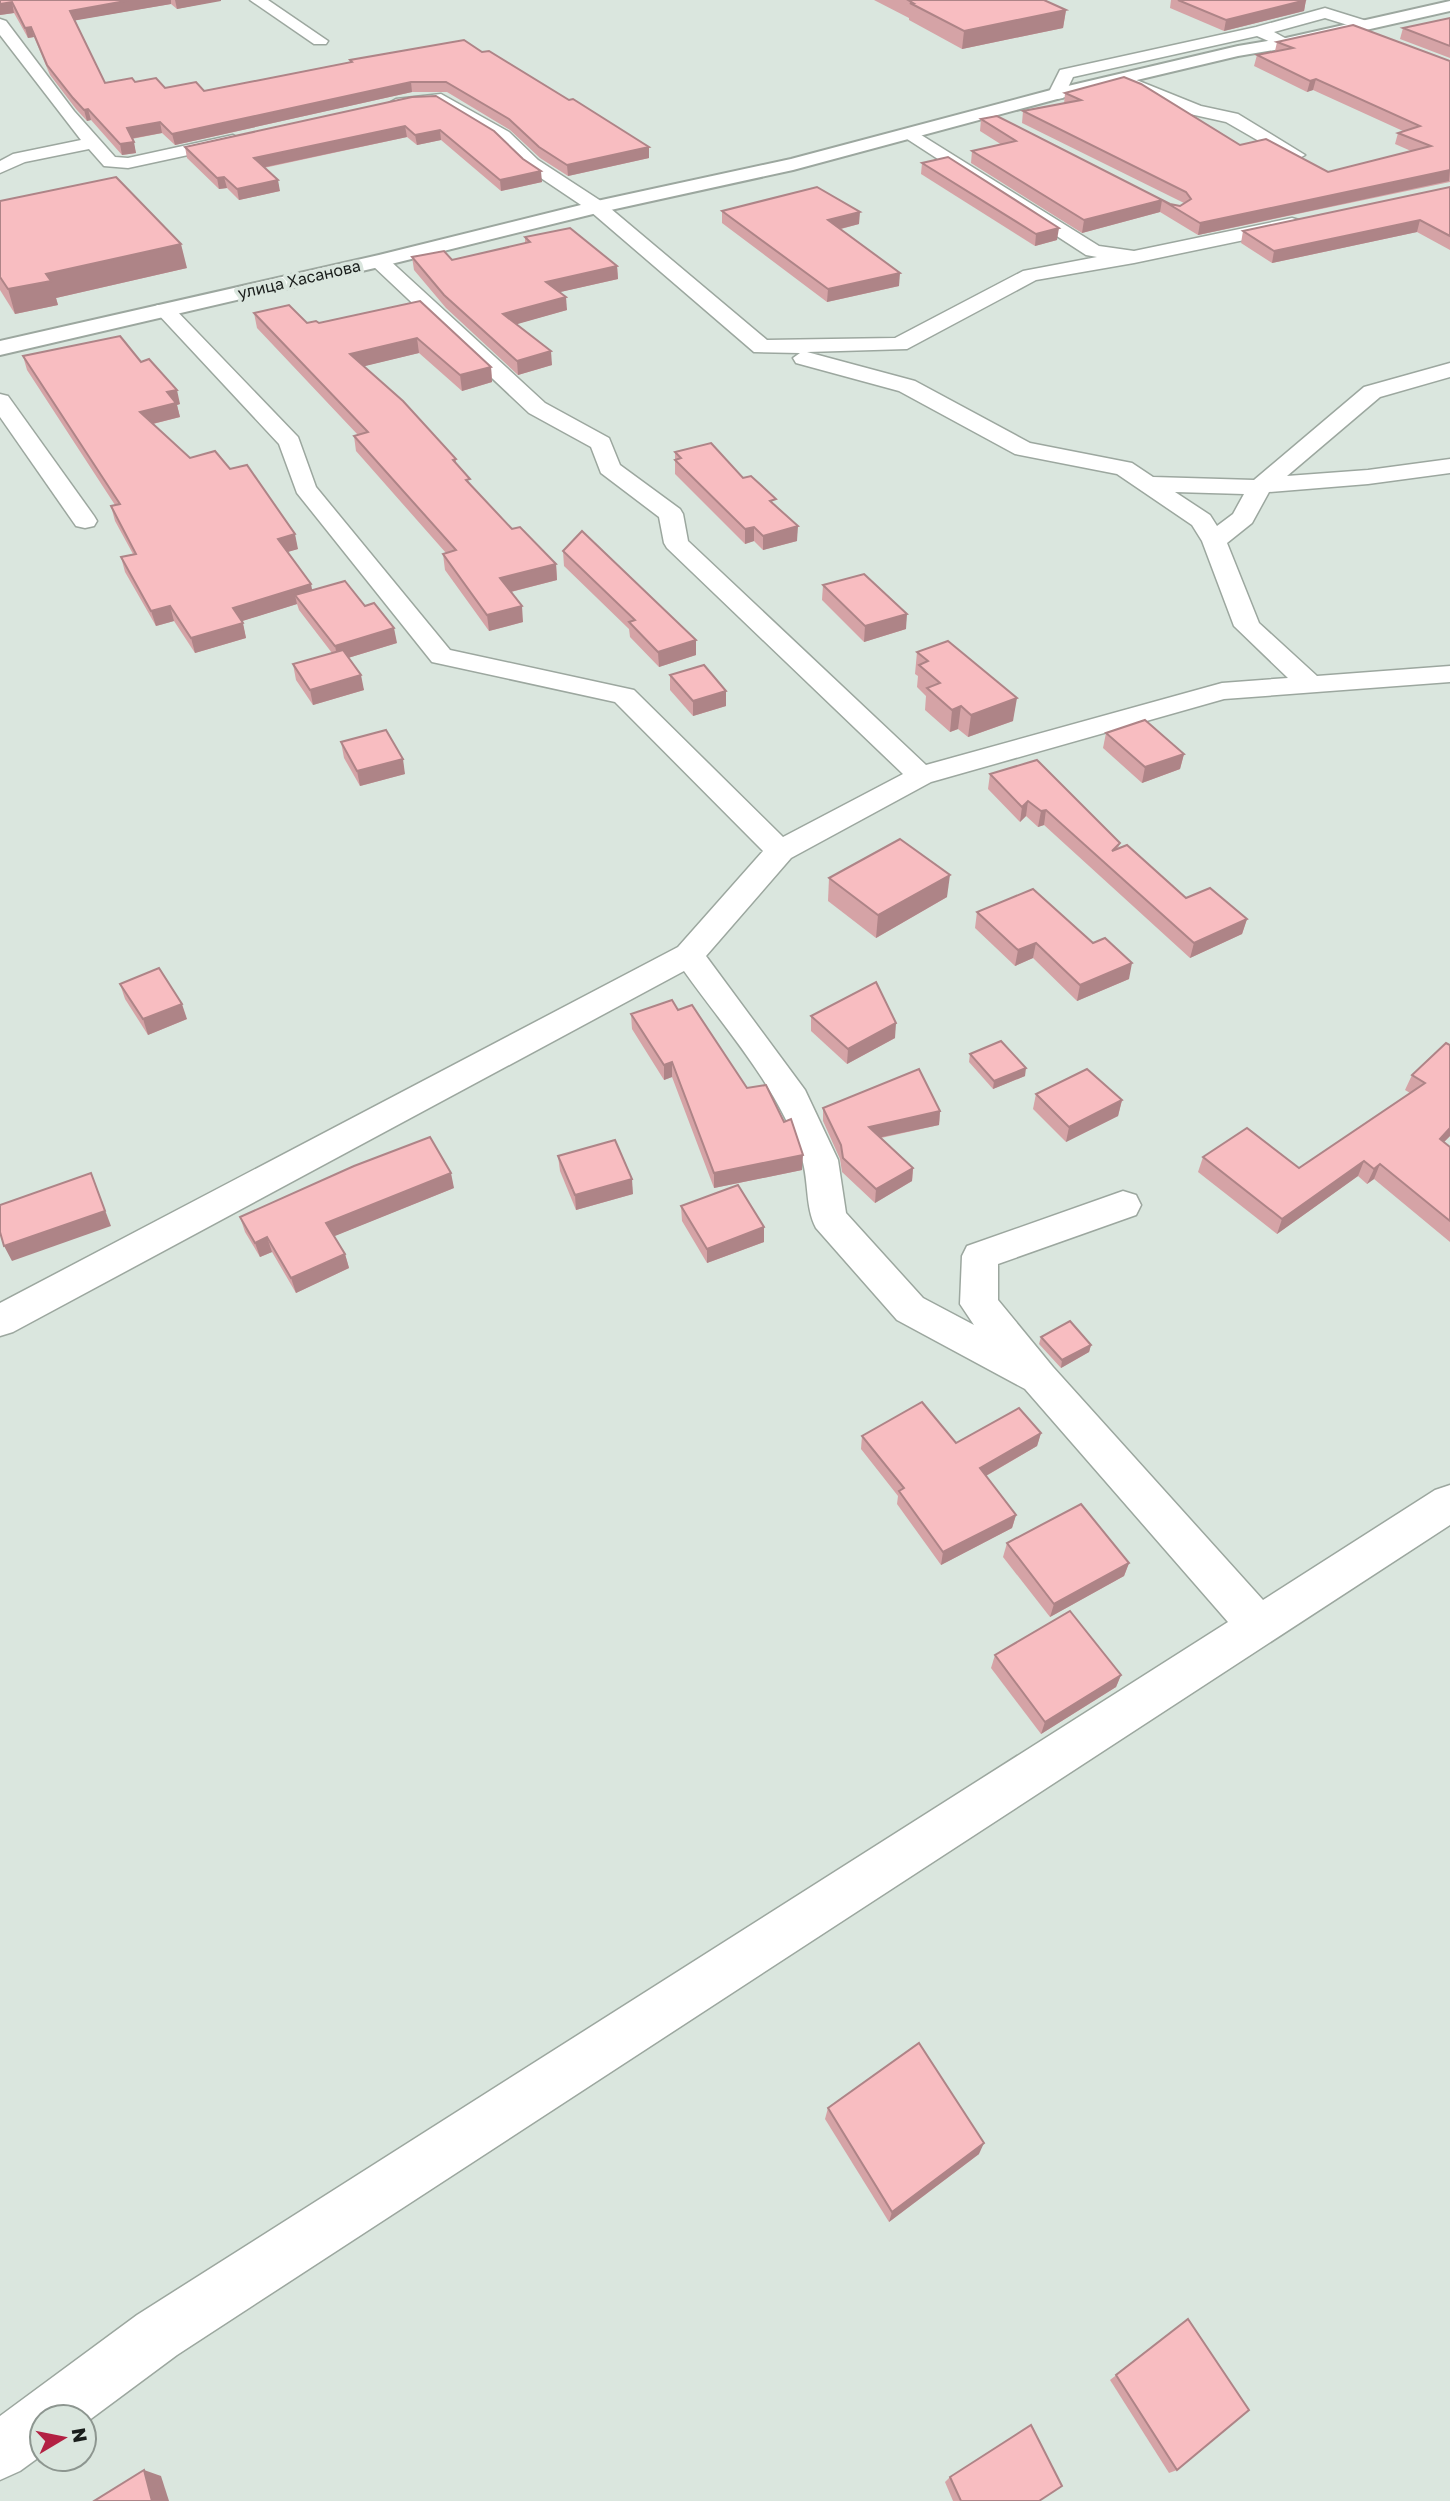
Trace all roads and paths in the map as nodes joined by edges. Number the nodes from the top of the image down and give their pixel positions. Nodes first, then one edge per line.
1 (258, 0) edge
2 (1450, 6) edge
3 (1329, 7) edge
4 (0, 24) edge
5 (1357, 27) junction
6 (1259, 31) junction
7 (320, 41) dead end
8 (1386, 41) edge
9 (1286, 43) junction
10 (1124, 80) junction
11 (1057, 94) junction
12 (372, 109) edge
13 (988, 113) junction
14 (59, 124) junction
15 (1011, 125) edge
16 (910, 133) junction
17 (250, 136) edge
18 (91, 143) junction
19 (1296, 155) edge
20 (19, 158) junction
21 (0, 168) edge
22 (597, 208) junction
23 (1305, 221) edge
24 (1134, 257) junction
25 (379, 261) junction
26 (164, 309) junction
27 (762, 347) junction
28 (0, 348) edge
29 (1450, 370) edge
30 (0, 401) edge
31 (1450, 466) edge
32 (1148, 484) junction
33 (1262, 486) junction
34 (85, 521) dead end
35 (1214, 541) junction
36 (1450, 674) edge
37 (1310, 684) junction
38 (920, 776) junction
39 (780, 851) junction
40 (688, 955) junction
41 (1123, 1205) dead end
42 (0, 1321) edge
43 (1040, 1378) junction
44 (1450, 1503) edge
45 (1259, 1626) junction
46 (64, 2403) edge
47 (28, 2430) edge
48 (0, 2451) edge

1 - 7 street
2 - 5 street, улица Хасанова
3 - 5 street
3 - 6 street
4 - 14 street
5 - 8 street
5 - 9 street, улица Хасанова
6 - 9 street
6 - 11 street
9 - 10 street, улица Хасанова
10 - 11 street, улица Хасанова
10 - 19 street
11 - 13 street, улица Хасанова
12 - 22 street
13 - 15 street
13 - 16 street, улица Хасанова
14 - 18 street
14 - 20 street
16 - 22 street, улица Хасанова
16 - 24 street
17 - 18 street
18 - 20 street
20 - 21 street
22 - 25 street, улица Хасанова
22 - 27 street
23 - 24 street
24 - 27 street
25 - 26 street, улица Хасанова
25 - 38 street
26 - 28 street, улица Хасанова
26 - 39 street
27 - 32 street
29 - 33 street
30 - 34 street
31 - 33 street
32 - 33 street
32 - 35 street
33 - 35 street
35 - 37 street
36 - 37 street
37 - 38 street
38 - 39 street
39 - 40 street
40 - 42 street
40 - 43 street
41 - 43 street
43 - 45 street
44 - 45 street
45 - 46 street
47 - 48 street

